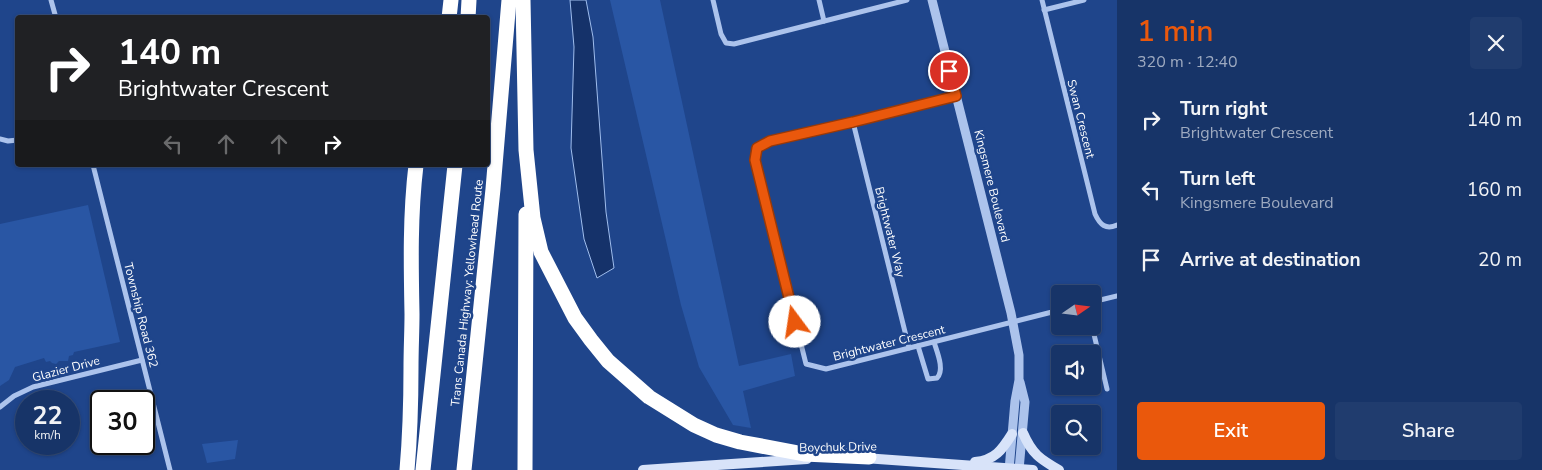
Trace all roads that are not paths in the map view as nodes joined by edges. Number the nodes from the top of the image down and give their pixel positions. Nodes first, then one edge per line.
1 (51, 0) edge
2 (451, 0) edge
3 (468, 0) edge
4 (509, 0) edge
5 (523, 0) edge
6 (713, 0) edge
7 (820, 0) edge
8 (908, 0) edge
9 (932, 0) edge
10 (1042, 0) edge
11 (1084, 0) edge
12 (1044, 10) junction
13 (55, 15) edge
14 (449, 15) edge
15 (468, 15) edge
16 (824, 21) junction
17 (956, 96) junction
18 (853, 122) junction
19 (0, 140) edge
20 (15, 140) edge
21 (526, 150) junction
22 (94, 167) edge
23 (416, 167) edge
24 (455, 167) edge
25 (1117, 224) edge
26 (1117, 296) edge
27 (1101, 300) edge
28 (1051, 312) edge
29 (1013, 322) junction
30 (1094, 335) edge
31 (934, 342) junction
32 (918, 346) junction
33 (909, 348) junction
34 (142, 360) junction
35 (1019, 380) junction
36 (1107, 389) dead end
37 (0, 407) edge
38 (1023, 433) junction
39 (1012, 434) junction
40 (869, 458) junction
41 (952, 464) junction
42 (1014, 469) edge
43 (170, 470) edge
44 (407, 470) edge
45 (423, 470) edge
46 (464, 470) edge
47 (525, 470) edge
48 (643, 470) edge
49 (1033, 470) edge
50 (1059, 470) edge

1 - 13 street
2 - 14 highway
3 - 15 highway
4 - 46 highway, Trans Canada Highway: Yellowhead Route
5 - 21 highway
6 - 16 street
7 - 16 street
8 - 16 street
9 - 17 street, Kingsmere Boulevard
10 - 12 street, Swan Crescent
11 - 12 street
12 - 25 street, Swan Crescent
17 - 18 street, Brightwater Crescent
17 - 29 street, Kingsmere Boulevard
18 - 33 street, Brightwater Way
18 - 33 street, Brightwater Crescent
19 - 20 street
21 - 40 highway
21 - 47 highway
22 - 34 street, Township Road 362
23 - 44 highway
24 - 45 highway, Trans Canada Highway: Yellowhead Route
26 - 27 street
28 - 29 street, Brightwater Crescent
29 - 31 street, Brightwater Crescent
29 - 35 street, Kingsmere Boulevard
30 - 36 street
31 - 32 street, Brightwater Crescent
31 - 32 street
32 - 33 street, Brightwater Crescent
34 - 37 street, Glazier Drive
34 - 43 street, Township Road 362
35 - 38 street, Kingsmere Boulevard
35 - 39 street, Kingsmere Boulevard
38 - 42 street, Kingsmere Boulevard
38 - 50 main road
39 - 41 main road
39 - 42 street, Kingsmere Boulevard
40 - 41 main road, Boychuk Drive
40 - 48 main road, Boychuk Drive
41 - 42 main road, Boychuk Drive
42 - 49 main road, Boychuk Drive

